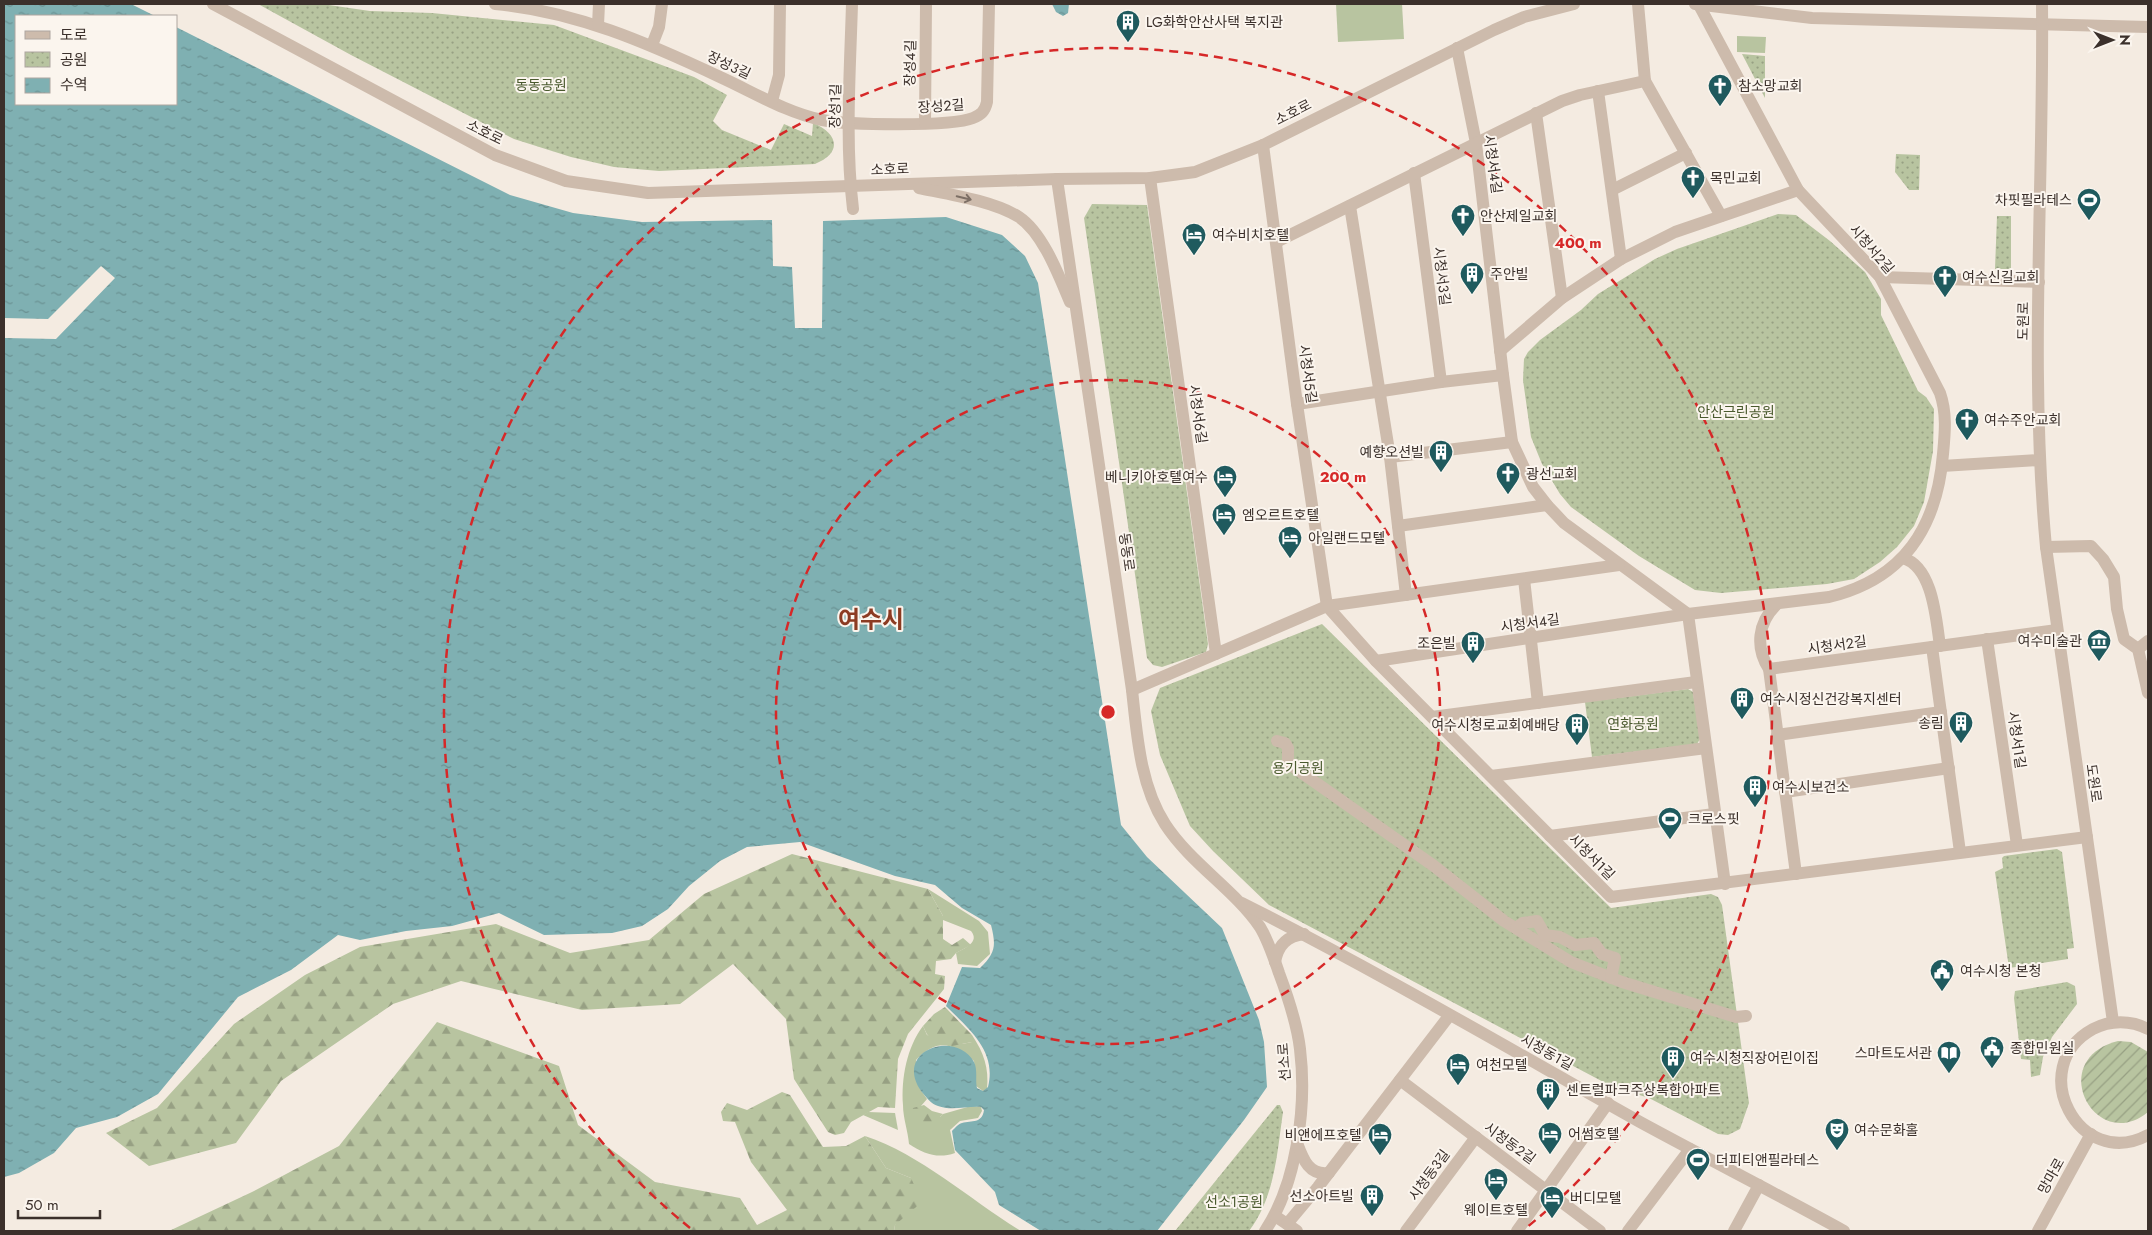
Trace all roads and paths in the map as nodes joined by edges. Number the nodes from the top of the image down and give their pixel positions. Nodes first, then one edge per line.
1 (213, 4) edge
2 (495, 4) edge
3 (599, 4) edge
4 (662, 4) edge
5 (780, 4) edge
6 (852, 4) edge
7 (926, 4) edge
8 (989, 4) edge
9 (1574, 4) edge
10 (1638, 4) edge
11 (1696, 4) edge
12 (2042, 4) edge
13 (598, 25) junction
14 (2043, 25) junction
15 (2148, 27) edge
16 (652, 45) junction
17 (1457, 48) junction
18 (1645, 81) junction
19 (1598, 90) junction
20 (772, 101) junction
21 (1536, 113) junction
22 (850, 122) junction
23 (925, 123) junction
24 (1476, 143) junction
25 (1263, 145) junction
26 (1686, 153) junction
27 (1414, 173) junction
28 (1150, 178) junction
29 (1057, 179) junction
30 (899, 184) junction
31 (850, 186) junction
32 (1612, 190) junction
33 (1798, 190) junction
34 (1350, 206) junction
35 (853, 209) dead end
36 (1721, 216) junction
37 (1276, 242) junction
38 (1621, 259) junction
39 (1880, 277) junction
40 (2038, 282) junction
41 (1562, 298) junction
42 (1077, 320) junction
43 (1500, 351) junction
44 (1502, 375) junction
45 (1441, 382) junction
46 (1380, 391) junction
47 (1297, 404) junction
48 (1512, 442) junction
49 (1390, 458) junction
50 (2039, 460) junction
51 (1942, 466) junction
52 (1546, 505) junction
53 (1398, 526) junction
54 (2046, 548) junction
55 (1903, 558) junction
56 (1619, 565) junction
57 (1524, 579) junction
58 (1406, 595) junction
59 (1776, 605) junction
60 (1326, 606) junction
61 (1688, 614) junction
62 (2057, 630) junction
63 (1531, 638) junction
64 (1987, 639) junction
65 (2143, 645) edge
66 (1936, 646) junction
67 (1216, 654) junction
68 (1376, 661) junction
69 (1769, 669) junction
70 (1696, 682) junction
71 (1132, 690) junction
72 (2148, 693) edge
73 (1538, 703) junction
74 (1941, 712) junction
75 (1432, 717) junction
76 (1777, 735) junction
77 (1277, 741) dead end
78 (1706, 748) junction
79 (1948, 768) junction
80 (1491, 776) junction
81 (1785, 792) junction
82 (1714, 814) junction
83 (1550, 836) junction
84 (2087, 837) junction
85 (2017, 844) junction
86 (1960, 852) junction
87 (1796, 874) junction
88 (1725, 884) junction
89 (1235, 899) junction
90 (1516, 928) junction
91 (1304, 934) junction
92 (1275, 962) junction
93 (1611, 978) junction
94 (1449, 1016) junction
95 (1746, 1016) dead end
96 (2114, 1022) junction
97 (2148, 1029) edge
98 (1400, 1080) junction
99 (1608, 1103) junction
100 (2091, 1134) junction
101 (1476, 1137) junction
102 (2146, 1141) edge
103 (1296, 1143) junction
104 (1690, 1149) junction
105 (1329, 1173) junction
106 (1759, 1185) junction
107 (1548, 1190) junction
108 (1275, 1216) junction
109 (1292, 1228) edge
110 (1265, 1231) edge
111 (1406, 1231) edge
112 (1517, 1231) edge
113 (1600, 1231) edge
114 (1628, 1231) edge
115 (1734, 1231) edge
116 (1841, 1231) edge
117 (2038, 1231) edge

1 - 31 street, 소호로
2 - 13 street, 장성3길
3 - 13 street
4 - 16 street
5 - 20 street
6 - 22 street, 장성1길
7 - 23 street, 장성4길
8 - 23 street, 장성2길
9 - 17 street, 소호로
10 - 18 street
11 - 14 street
11 - 33 street, 시청서2길
12 - 14 street, 도원로
13 - 16 street, 장성3길
14 - 15 street
14 - 40 street, 도원로
16 - 20 street, 장성3길
17 - 24 street, 시청서4길
17 - 25 street, 소호로
18 - 19 street
18 - 26 street
19 - 21 street
19 - 32 street
20 - 22 street, 장성3길
21 - 24 street
21 - 41 street
22 - 23 street, 장성2길
22 - 31 street, 장성1길
24 - 27 street
24 - 43 street, 시청서4길
25 - 28 street, 소호로
25 - 37 street, 시청서5길
26 - 32 street
26 - 36 street
27 - 34 street
27 - 45 street, 시청서3길
28 - 29 street, 소호로
28 - 67 street, 시청서6길
29 - 30 street, 소호로
29 - 42 street, 동동로
30 - 31 street, 소호로
30 -> 42 street
31 - 35 street, 장성1길
32 - 38 street
33 - 36 street
33 - 39 street, 시청서2길
34 - 37 street
34 - 46 street
36 - 38 street
37 - 47 street, 시청서5길
38 - 41 street
39 - 40 street
39 - 51 street, 시청서2길
40 - 50 street, 도원로
41 - 43 street
42 - 71 street, 동동로
43 - 44 street, 시청서4길
44 - 45 street
44 - 48 street, 시청서4길
45 - 46 street
46 - 47 street
46 - 49 street
47 - 60 street, 시청서5길
48 - 49 street
48 - 52 street, 시청서4길
49 - 53 street
50 - 51 street
50 - 54 street, 도원로
51 - 55 street, 시청서2길
52 - 53 street
52 - 56 street, 시청서4길
53 - 58 street
54 - 62 street, 도원로
54 - 65 street
55 - 59 street, 시청서2길
55 - 66 street
56 - 57 street
56 - 61 street, 시청서4길
57 - 58 street
57 - 63 street
58 - 60 street
59 - 61 street, 시청서2길
59 - 69 street
60 - 67 street
60 - 68 street, 시청서1길
61 - 63 street, 시청서4길
61 - 70 street
62 - 64 street, 시청서2길
62 - 84 street, 도원로
63 - 68 street, 시청서4길
63 - 73 street
64 - 66 street, 시청서2길
64 - 85 street, 시청서1길
65 - 72 street
66 - 69 street, 시청서2길
66 - 74 street
67 - 71 street
68 - 75 street, 시청서1길
69 - 76 street
70 - 73 street
70 - 78 street
71 - 89 street, 동동로
73 - 75 street
74 - 76 street
74 - 79 street
75 - 80 street, 시청서1길
76 - 81 street
77 - 90 street
78 - 80 street
78 - 82 street
79 - 81 street
79 - 86 street
80 - 83 street, 시청서1길
81 - 87 street
82 - 83 street
82 - 88 street
83 - 88 street, 시청서1길
84 - 85 street, 시청서1길
84 - 96 street, 도원로
85 - 86 street, 시청서1길
86 - 87 street, 시청서1길
87 - 88 street, 시청서1길
89 - 91 street, 시청동1길
89 - 92 street, 선소로
90 - 93 street
90 - 93 street
91 - 92 street
91 - 94 street, 시청동1길
92 - 103 street, 선소로
93 - 95 street
94 - 98 street
94 - 99 street, 시청동1길
96 - 97 street
96 - 100 street
98 - 101 street, 시청동2길
98 - 105 street
99 - 104 street, 시청동1길
99 - 107 street
100 - 102 street
100 - 117 street, 망마로
101 - 107 street, 시청동2길
101 - 111 street, 시청동3길
103 - 105 street
103 - 108 street, 선소로
104 - 106 street, 시청동1길
104 - 114 street
105 - 109 street
106 - 115 street
106 - 116 street, 시청동1길
107 - 112 street
107 - 113 street, 시청동2길
108 - 109 street
108 - 110 street, 선소로

